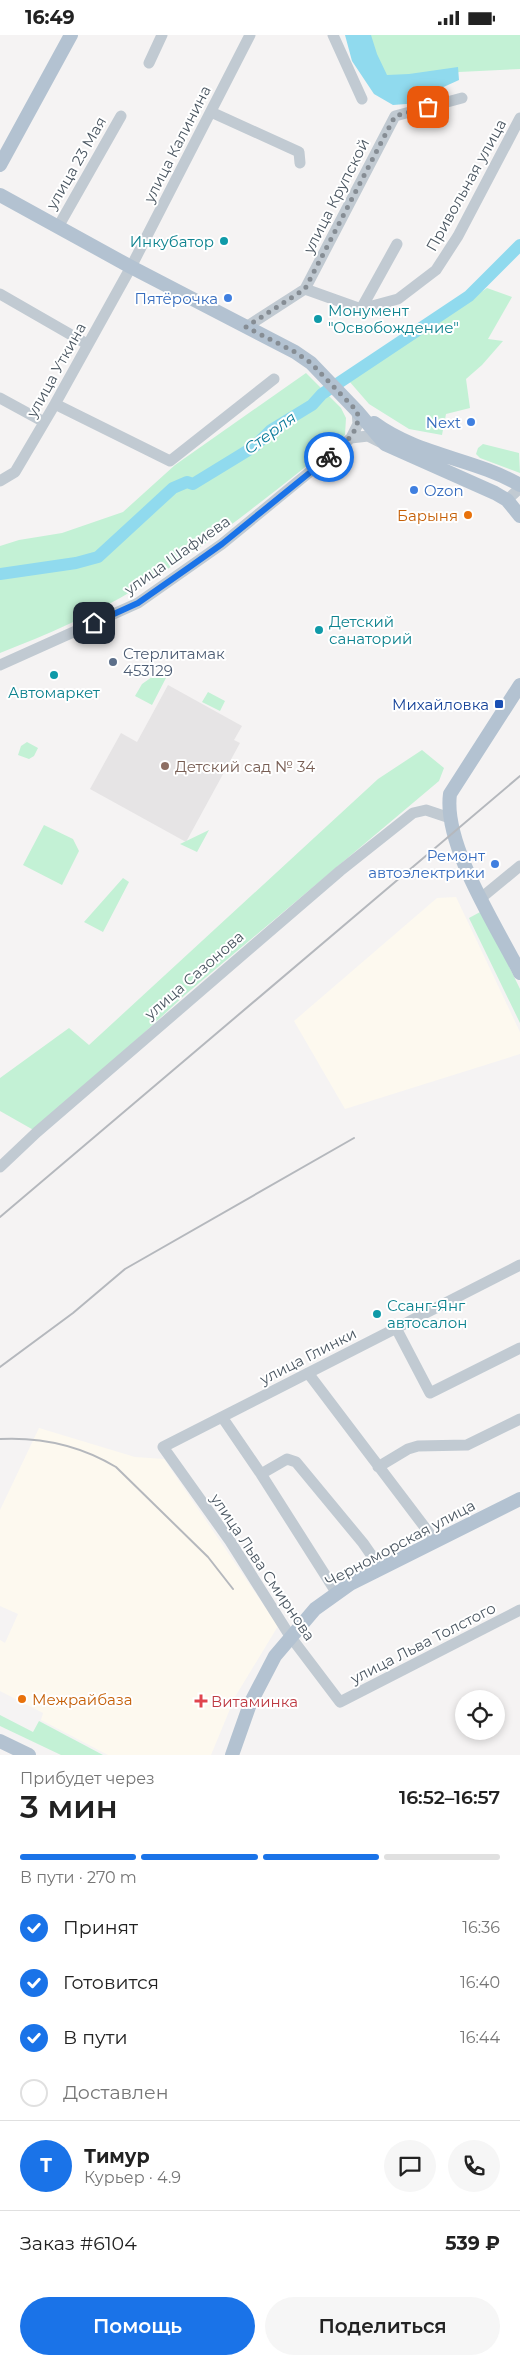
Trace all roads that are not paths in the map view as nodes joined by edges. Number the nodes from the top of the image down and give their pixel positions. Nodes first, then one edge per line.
1 (71, 35) edge
2 (162, 35) edge
3 (250, 35) edge
4 (333, 35) edge
5 (149, 63) dead end
6 (462, 98) dead end
7 (362, 99) dead end
8 (211, 112) junction
9 (121, 116) dead end
10 (520, 118) edge
11 (300, 163) dead end
12 (0, 165) edge
13 (0, 195) edge
14 (58, 227) junction
15 (397, 244) dead end
16 (131, 267) junction
17 (305, 289) junction
18 (0, 295) edge
19 (361, 309) junction
20 (246, 327) junction
21 (87, 344) junction
22 (274, 379) dead end
23 (0, 398) edge
24 (55, 404) junction
25 (357, 411) junction
26 (44, 422) junction
27 (351, 437) junction
28 (385, 444) junction
29 (406, 449) junction
30 (0, 481) edge
31 (520, 486) edge
32 (507, 500) junction
33 (520, 516) edge
34 (0, 665) edge
35 (520, 685) edge
36 (450, 817) junction
37 (520, 866) edge
38 (481, 897) junction
39 (520, 973) edge
40 (0, 1167) edge
41 (520, 1265) edge
42 (396, 1328) junction
43 (520, 1349) edge
44 (308, 1373) junction
45 (222, 1417) junction
46 (520, 1419) edge
47 (162, 1447) joint
48 (378, 1467) junction
49 (261, 1474) junction
50 (520, 1499) edge
51 (436, 1542) junction
52 (381, 1569) junction
53 (336, 1592) junction
54 (520, 1611) edge
55 (290, 1636) junction
56 (340, 1702) joint
57 (0, 1741) edge
58 (0, 1750) edge
59 (11, 1755) edge
60 (29, 1755) edge
61 (232, 1755) edge

1 - 12 main road
2 - 5 street
3 - 8 street, улица Калинина
4 - 7 street
6 - 17 street, улица Крупской
8 - 11 street
8 - 16 street, улица Калинина
9 - 14 street, улица 23 Мая
10 - 19 street, Привольная улица
13 - 14 main road, улица 23 Мая
14 - 16 main road, улица 23 Мая
15 - 19 street
16 - 20 main road, улица 23 Мая
16 - 21 street, улица Уткина
17 - 19 street
17 - 20 street, улица Крупской
18 - 21 street
20 - 25 main road, улица 23 Мая
21 - 24 street, улица Уткина
22 - 24 street
23 - 26 street
24 - 26 street, улица Уткина
25 - 27 street
25 - 28 main road
25 - 29 main road
26 - 30 street, улица Уткина
27 - 28 street
27 - 34 street, улица Шафиева
28 - 29 main road
29 - 31 main road
29 - 32 main road
31 - 32 street
32 - 33 main road
35 - 36 main road
36 - 38 main road
36 - 40 street, улица Сазонова
37 - 38 street
38 - 39 main road
41 - 42 street, улица Глинки
42 - 43 street
42 - 44 street, улица Глинки
44 - 45 street, улица Глинки
44 - 48 street
45 - 47 street, улица Глинки
45 - 49 street
46 - 48 street
47 - 55 street, улица Льва Смирнова
48 - 51 street
49 - 52 street
49 - 53 street
50 - 51 main road, Черноморская улица
51 - 52 main road, Черноморская улица
52 - 53 main road, Черноморская улица
53 - 55 main road, Черноморская улица
54 - 56 street, улица Льва Толстого
55 - 56 street, улица Льва Смирнова
55 - 61 main road, Черноморская улица
57 - 60 main road
58 - 59 main road

